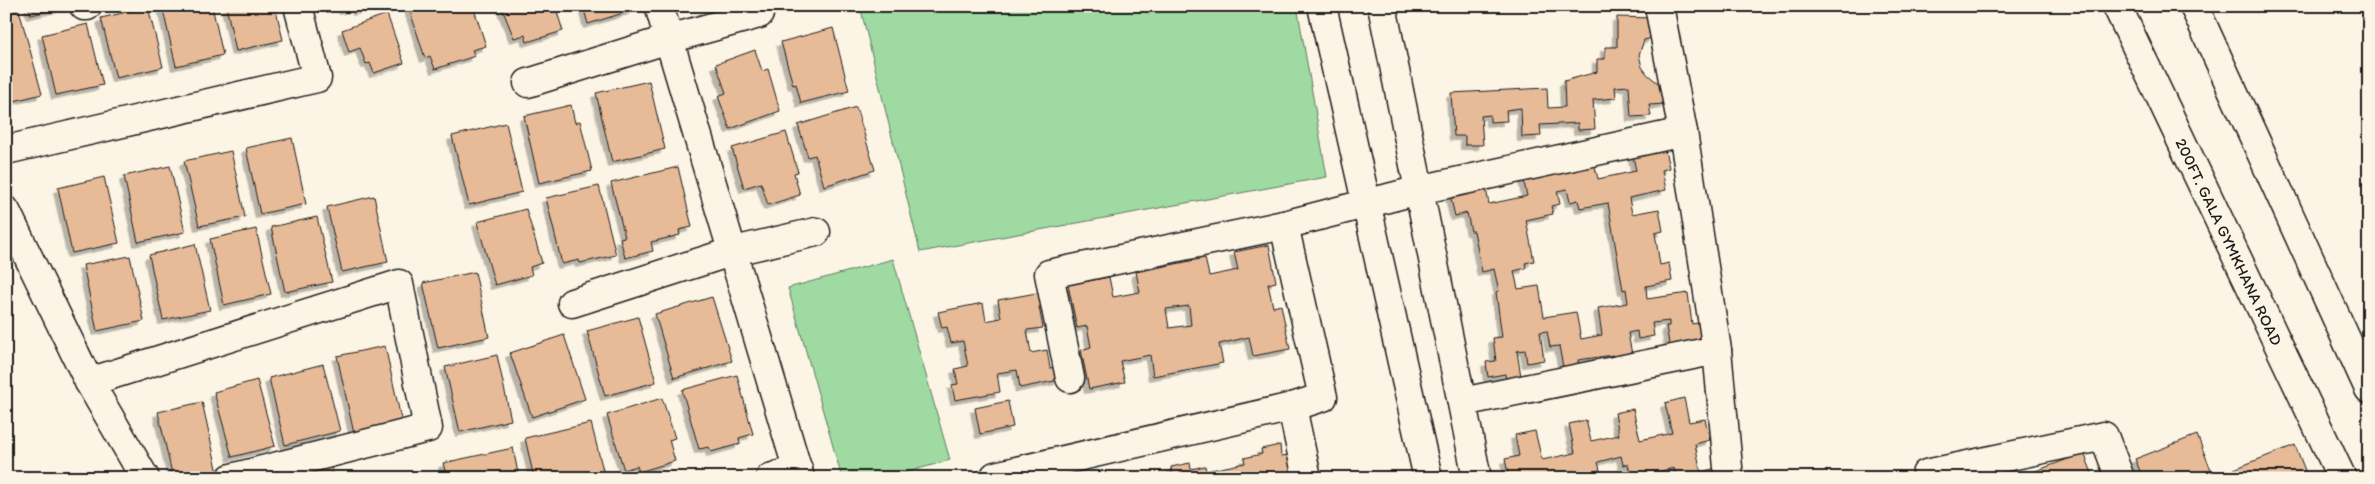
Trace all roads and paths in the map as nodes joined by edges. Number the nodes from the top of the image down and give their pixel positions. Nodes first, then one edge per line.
1 (298, 6) edge
2 (659, 6) edge
3 (1322, 6) edge
4 (1382, 6) edge
5 (1659, 6) edge
6 (2117, 6) edge
7 (2194, 6) edge
8 (759, 14) dead end
9 (670, 39) junction
10 (528, 83) dead end
11 (1683, 132) junction
12 (6, 150) edge
13 (1420, 190) junction
14 (1366, 204) junction
15 (6, 210) edge
16 (1284, 224) junction
17 (816, 232) dead end
18 (734, 252) junction
19 (572, 303) dead end
20 (1717, 350) junction
21 (1070, 378) dead end
22 (2367, 379) edge
23 (88, 382) junction
24 (1462, 402) junction
25 (1292, 407) junction
26 (799, 473) edge
27 (145, 478) edge
28 (231, 478) edge
29 (770, 478) edge
30 (995, 478) edge
31 (1307, 478) edge
32 (1428, 478) edge
33 (1477, 478) edge
34 (1729, 478) edge
35 (1927, 478) edge
36 (2120, 478) edge
37 (2342, 478) edge

1 - 12 street
2 - 9 street
3 - 14 street
4 - 13 street
5 - 11 street
6 - 37 street, 200FT. GALA GYMKHANA ROAD
7 - 22 street
8 - 9 street
9 - 10 street
9 - 18 street
11 - 13 street
11 - 20 street
13 - 14 street
13 - 24 street
14 - 16 street
14 - 32 street
15 - 23 street
16 - 21 street
16 - 25 street
17 - 18 street
18 - 19 street
18 - 26 street
20 - 24 street
20 - 34 street
23 - 27 street
23 - 28 street
24 - 33 street
25 - 30 street
25 - 31 street
26 - 29 street
35 - 36 street

